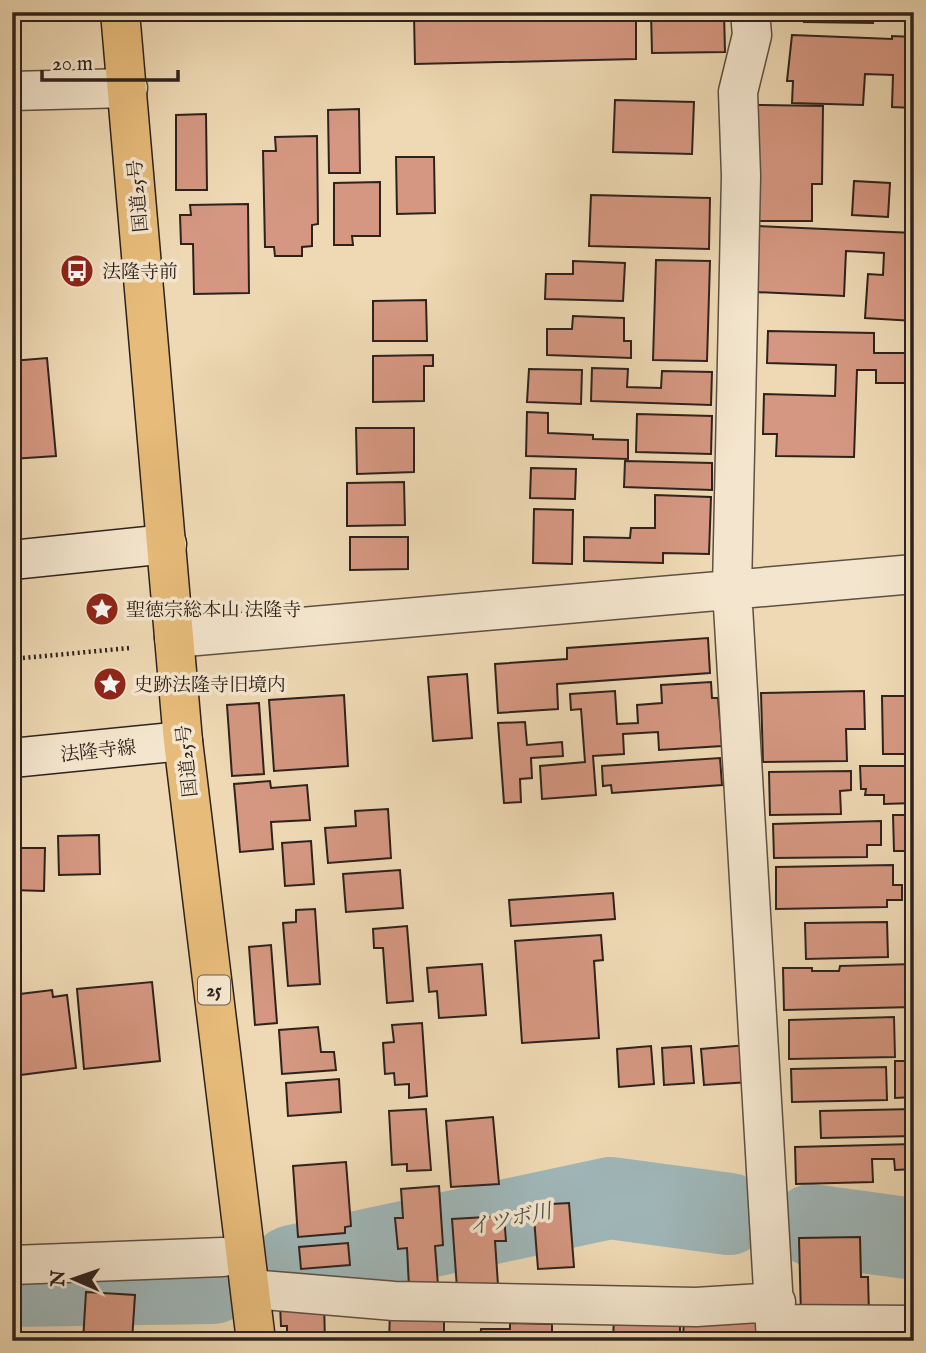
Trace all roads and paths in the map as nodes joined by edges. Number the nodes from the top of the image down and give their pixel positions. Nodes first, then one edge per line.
1 (120, 12) edge
2 (750, 12) edge
3 (128, 88) junction
4 (12, 91) edge
5 (167, 544) junction
6 (12, 560) edge
7 (914, 573) edge
8 (732, 589) junction
9 (174, 638) junction
10 (130, 648) dead end
11 (12, 660) edge
12 (183, 741) junction
13 (12, 758) edge
14 (222, 1257) dead end
15 (12, 1265) edge
16 (251, 1289) junction
17 (776, 1322) edge
18 (914, 1325) edge
19 (256, 1341) edge

1 - 3 highway, 国道25号 / 25
2 - 8 street
3 - 4 street
3 - 5 highway, 国道25号 / 25
5 - 6 street
5 - 9 highway, 国道25号 / 25
7 - 8 street
8 - 9 street
8 - 17 street
9 - 12 highway, 国道25号 / 25
10 - 11 path
12 - 13 street, 法隆寺線
12 - 16 highway, 国道25号 / 25
14 - 15 street
16 - 17 street
16 - 19 highway, 国道25号 / 25
17 - 18 street

